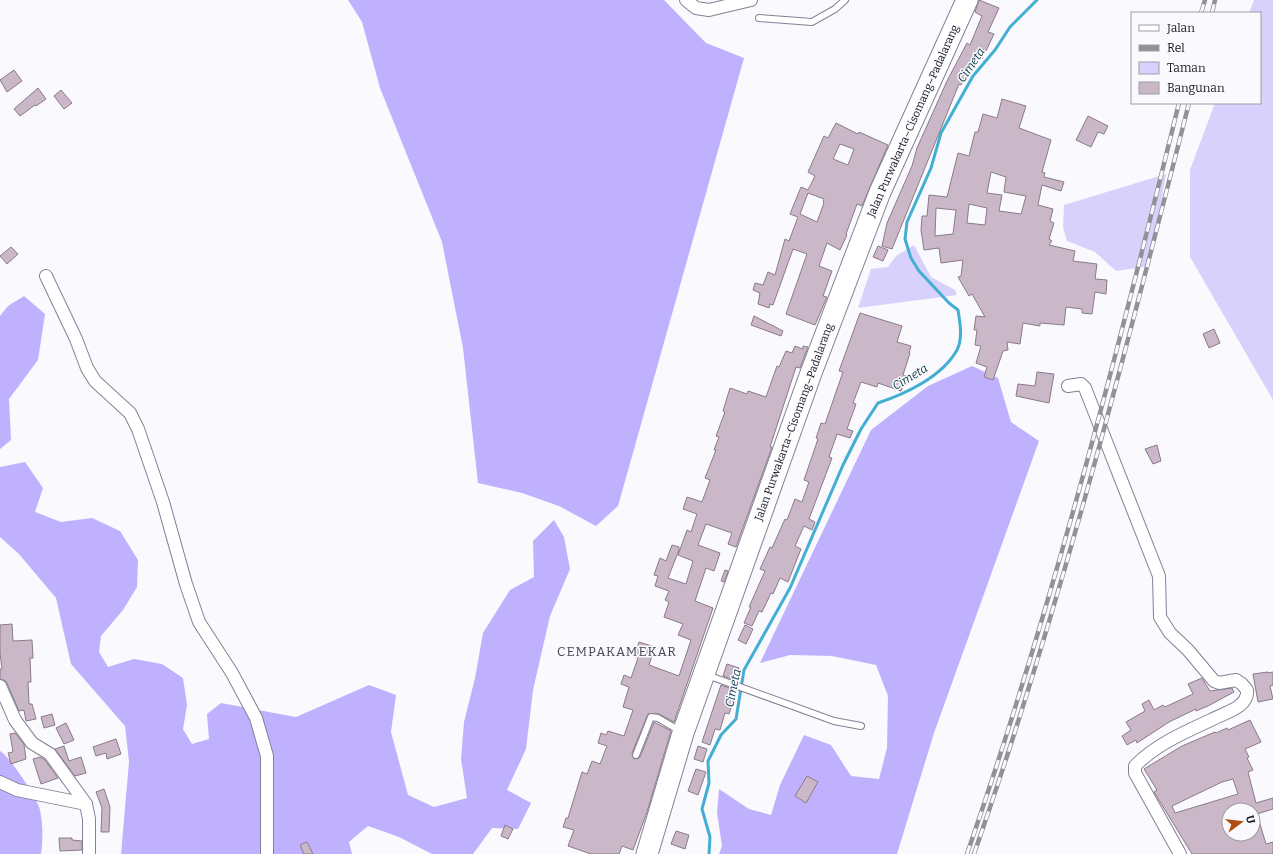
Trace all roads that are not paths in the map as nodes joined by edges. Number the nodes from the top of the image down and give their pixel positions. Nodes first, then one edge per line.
1 (686, 0) edge
2 (751, 0) edge
3 (845, 0) edge
4 (967, 0) edge
5 (759, 18) dead end
6 (46, 276) dead end
7 (1068, 386) dead end
8 (704, 674) junction
9 (0, 686) edge
10 (861, 726) dead end
11 (683, 733) junction
12 (636, 755) dead end
13 (0, 782) edge
14 (86, 804) junction
15 (89, 854) edge
16 (267, 854) edge
17 (647, 854) edge
18 (1180, 854) edge

1 - 2 street
3 - 5 lane
4 - 8 highway, Jalan Purwakarta–Cisomang–Padalarang
6 - 16 street
7 - 18 street
8 - 10 lane
8 - 11 highway, Jalan Purwakarta–Cisomang–Padalarang
9 - 14 street
11 - 12 lane
11 - 17 highway, Jalan Purwakarta–Cisomang–Padalarang
13 - 14 street
14 - 15 street

